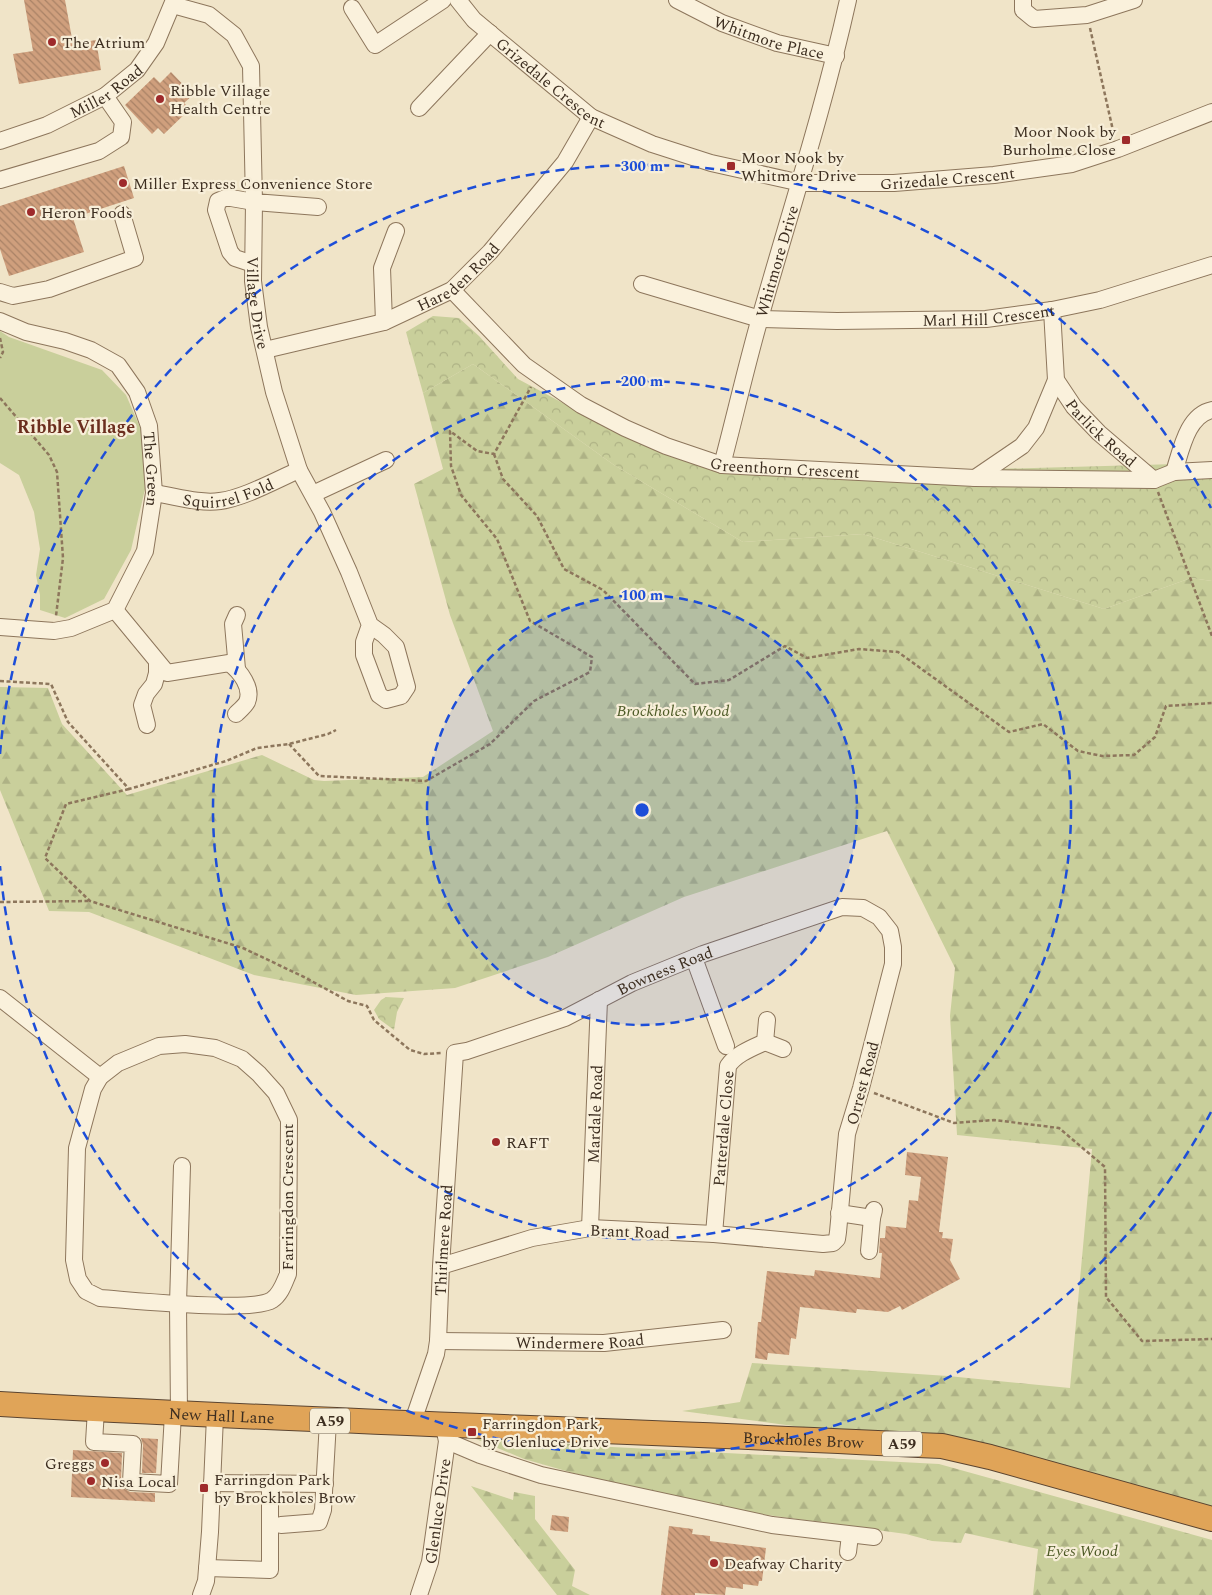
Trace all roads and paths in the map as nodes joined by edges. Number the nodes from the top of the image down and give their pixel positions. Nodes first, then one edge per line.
1 (443, 0) edge
2 (458, 0) edge
3 (677, 0) edge
4 (848, 0) edge
5 (1022, 0) edge
6 (1134, 0) edge
7 (173, 3) edge
8 (352, 8) dead end
9 (1087, 14) junction
10 (490, 33) junction
11 (836, 56) junction
12 (105, 96) junction
13 (419, 108) dead end
14 (1212, 112) edge
15 (591, 117) junction
16 (0, 141) edge
17 (1118, 149) junction
18 (0, 180) edge
19 (801, 183) junction
20 (254, 202) junction
21 (318, 207) dead end
22 (122, 214) dead end
23 (396, 231) dead end
24 (253, 264) junction
25 (1212, 265) edge
26 (642, 284) dead end
27 (452, 290) junction
28 (0, 292) edge
29 (1052, 310) junction
30 (760, 319) junction
31 (0, 321) edge
32 (384, 322) junction
33 (0, 338) edge
34 (265, 350) junction
35 (0, 358) edge
36 (538, 375) junction
37 (1056, 380) junction
38 (0, 398) edge
39 (1212, 410) edge
40 (494, 454) junction
41 (386, 460) dead end
42 (722, 465) junction
43 (299, 470) junction
44 (1212, 470) edge
45 (1174, 472) junction
46 (975, 478) junction
47 (1154, 480) junction
48 (154, 493) junction
49 (313, 494) junction
50 (115, 610) junction
51 (237, 615) dead end
52 (370, 625) dead end
53 (0, 627) edge
54 (54, 631) junction
55 (1212, 636) edge
56 (157, 662) junction
57 (237, 669) junction
58 (0, 681) edge
59 (1212, 703) edge
60 (236, 714) dead end
61 (147, 725) dead end
62 (336, 730) dead end
63 (289, 744) junction
64 (130, 789) junction
65 (90, 901) junction
66 (0, 902) edge
67 (879, 917) joint
68 (694, 958) junction
69 (0, 998) edge
70 (600, 1000) junction
71 (767, 1020) dead end
72 (765, 1042) junction
73 (726, 1046) dead end
74 (783, 1049) dead end
75 (455, 1053) junction
76 (100, 1077) junction
77 (861, 1088) junction
78 (182, 1166) dead end
79 (839, 1213) junction
80 (590, 1228) junction
81 (714, 1234) junction
82 (823, 1244) joint
83 (869, 1251) dead end
84 (441, 1266) junction
85 (178, 1304) junction
86 (723, 1330) dead end
87 (1212, 1339) edge
88 (438, 1341) junction
89 (0, 1404) edge
90 (96, 1410) junction
91 (176, 1415) junction
92 (215, 1416) junction
93 (328, 1421) junction
94 (412, 1424) junction
95 (445, 1433) junction
96 (212, 1482) junction
97 (270, 1483) junction
98 (325, 1484) junction
99 (282, 1506) dead end
100 (1212, 1519) edge
101 (281, 1525) junction
102 (850, 1535) junction
103 (874, 1537) dead end
104 (281, 1542) dead end
105 (848, 1552) dead end
106 (207, 1568) junction
107 (421, 1594) edge
108 (202, 1595) edge

1 - 8 street
2 - 10 street, Grizedale Crescent
3 - 11 street, Whitmore Place
4 - 11 street, Whitmore Drive
5 - 9 street
6 - 9 street
7 - 12 street, Miller Road
7 - 20 street, Village Drive
9 - 17 path
10 - 13 street
10 - 15 street, Grizedale Crescent
11 - 19 street, Whitmore Drive
12 - 16 street, Miller Road
12 - 18 street
14 - 17 street, Grizedale Crescent
15 - 19 street, Grizedale Crescent
15 - 27 street, Hareden Road
17 - 19 street, Grizedale Crescent
19 - 30 street, Whitmore Drive
20 - 21 street
20 - 24 street, Village Drive
20 - 24 street
22 - 28 street
23 - 32 street
24 - 34 street, Village Drive
25 - 29 street, Marl Hill Crescent
26 - 30 street, Marl Hill Crescent
27 - 32 street, Hareden Road
27 - 36 street, Greenthorn Crescent
29 - 30 street, Marl Hill Crescent
29 - 37 street, Parlick Road
30 - 42 street, Whitmore Drive
31 - 48 street, The Green
32 - 34 street, Hareden Road
33 - 35 path
34 - 43 street, Village Drive
36 - 40 path
36 - 42 street, Greenthorn Crescent
37 - 46 street, Parlick Road
37 - 47 street, Parlick Road
38 - 54 path
39 - 45 street
40 - 59 path
40 - 63 path
41 - 49 street
42 - 46 street, Greenthorn Crescent
43 - 48 street, Squirrel Fold
43 - 49 street, Village Drive
44 - 45 street, Greenthorn Crescent
45 - 47 street, Greenthorn Crescent
46 - 47 street, Greenthorn Crescent
47 - 55 path
48 - 50 street, The Green
49 - 52 street, Village Drive
50 - 54 street
50 - 56 street
51 - 57 street
53 - 54 street
56 - 57 street
56 - 61 street
57 - 60 street
58 - 64 path
62 - 63 path
63 - 64 path
64 - 65 path
65 - 66 path
65 - 75 path
67 - 68 street, Bowness Road
67 - 77 street, Orrest Road
68 - 70 street, Bowness Road
68 - 73 street
69 - 76 street
70 - 75 street, Bowness Road
70 - 80 street, Mardale Road
71 - 72 street
72 - 74 street
72 - 81 street, Patterdale Close
75 - 84 street, Thirlmere Road
76 - 85 street, Farringdon Crescent
76 - 85 street, Farringdon Crescent
77 - 79 street, Orrest Road
77 - 87 path
78 - 85 street
79 - 82 street, Orrest Road
79 - 83 street
80 - 81 street, Brant Road
80 - 84 street, Brant Road
81 - 82 street, Brant Road
84 - 88 street, Thirlmere Road
85 - 91 street
86 - 88 street, Windermere Road
88 - 94 street, Thirlmere Road
89 - 90 highway, New Hall Lane / A59
90 - 91 highway, New Hall Lane / A59
90 - 91 street
91 - 92 highway, New Hall Lane / A59
92 - 93 highway, New Hall Lane / A59
92 - 96 street
93 - 94 highway, New Hall Lane / A59
93 - 98 street
94 - 95 highway, New Hall Lane / A59
95 - 100 highway, Brockholes Brow / A59
95 - 102 street
95 - 107 street, Glenluce Drive
96 - 97 street
96 - 106 street
97 - 98 street
97 - 106 street
98 - 101 street
99 - 101 street
101 - 104 street
102 - 103 street
102 - 105 street
106 - 108 street

